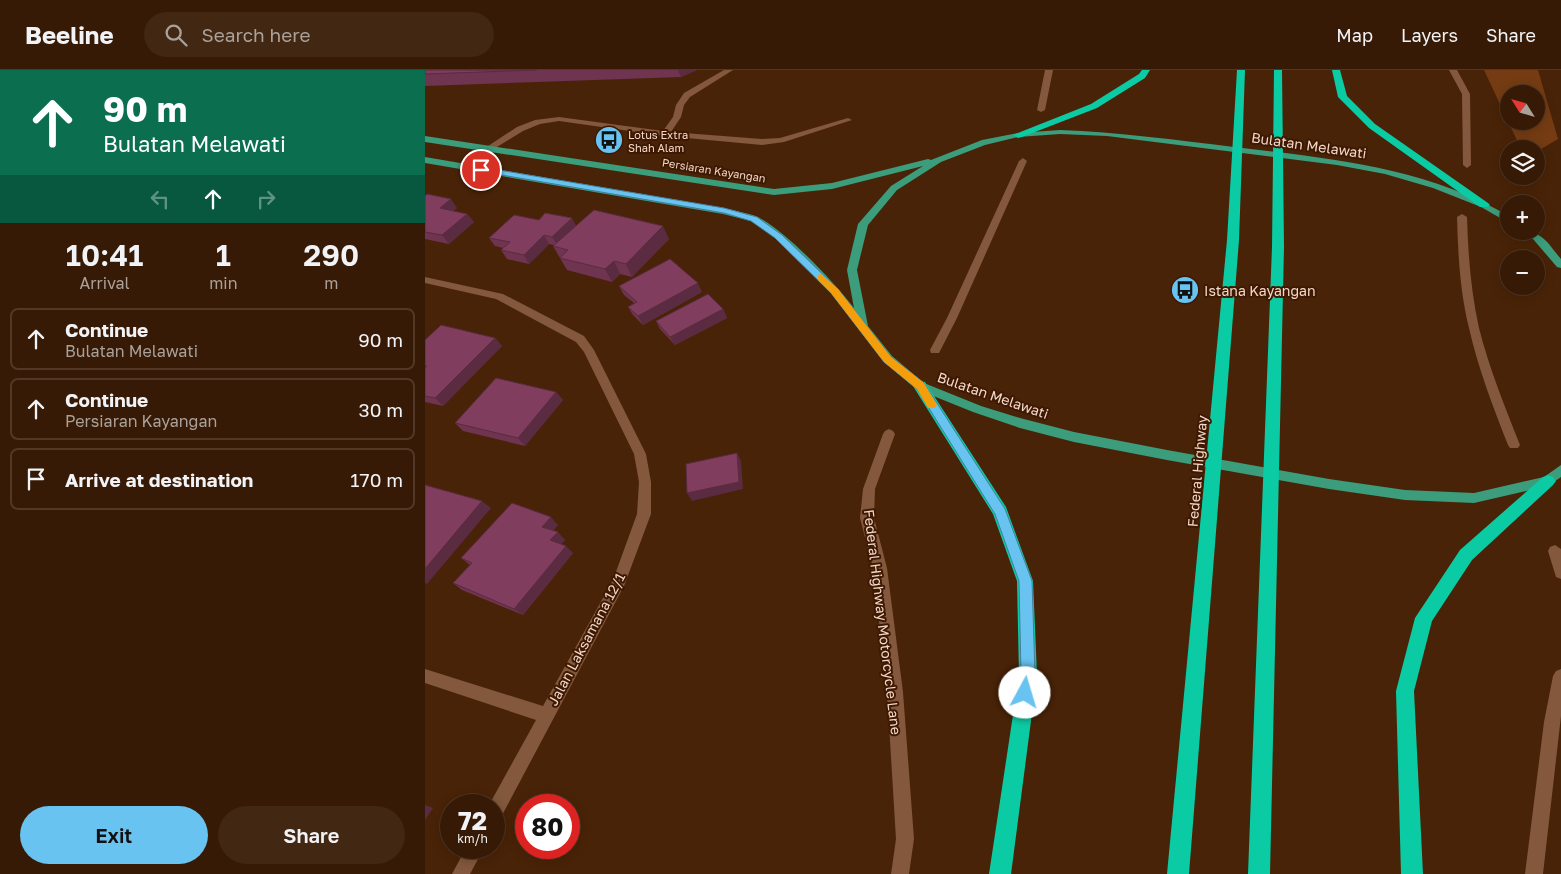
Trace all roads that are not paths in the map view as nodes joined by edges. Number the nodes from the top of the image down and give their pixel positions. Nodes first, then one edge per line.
1 (729, 70) edge
2 (1049, 70) edge
3 (1145, 70) edge
4 (1241, 70) edge
5 (1278, 70) edge
6 (1336, 70) edge
7 (1453, 70) edge
8 (1041, 110) dead end
9 (848, 120) dead end
10 (665, 134) junction
11 (1018, 134) junction
12 (425, 139) edge
13 (489, 148) junction
14 (425, 160) edge
15 (937, 160) junction
16 (1023, 161) dead end
17 (1467, 165) dead end
18 (1484, 205) junction
19 (1500, 215) edge
20 (1462, 217) dead end
21 (1538, 240) edge
22 (1540, 240) edge
23 (1561, 253) edge
24 (1561, 265) edge
25 (425, 280) edge
26 (864, 328) junction
27 (935, 350) dead end
28 (921, 386) junction
29 (889, 434) dead end
30 (1514, 445) dead end
31 (1555, 476) edge
32 (1555, 551) dead end
33 (1561, 573) edge
34 (425, 676) edge
35 (1561, 676) edge
36 (546, 714) junction
37 (504, 794) edge
38 (469, 859) edge
39 (461, 874) edge
40 (900, 874) edge
41 (1000, 874) edge
42 (1178, 874) edge
43 (1259, 874) edge
44 (1412, 874) edge
45 (1534, 874) edge

1 - 10 street
2 - 8 street
3 - 11 highway
4 - 42 highway, Federal Highway
5 - 43 highway
6 - 18 highway
7 - 17 street
9 - 10 street
10 - 13 street
11 - 15 main road, Bulatan Melawati
11 - 18 main road, Bulatan Melawati
12 - 13 main road, Persiaran Kayangan
13 - 15 main road, Persiaran Kayangan
14 - 26 main road
15 - 26 main road, Bulatan Melawati
16 - 27 street
18 - 19 main road, Bulatan Melawati
20 - 30 street
21 - 24 main road
22 - 23 main road
25 - 36 street, Jalan Laksamana 12/1
26 - 28 main road, Bulatan Melawati
28 - 31 main road, Bulatan Melawati
28 - 41 highway
29 - 40 street, Federal Highway Motorcycle Lane
31 - 44 highway
32 - 33 street
34 - 36 street
35 - 45 street
36 - 37 street, Jalan Laksamana 12/1
38 - 39 street

